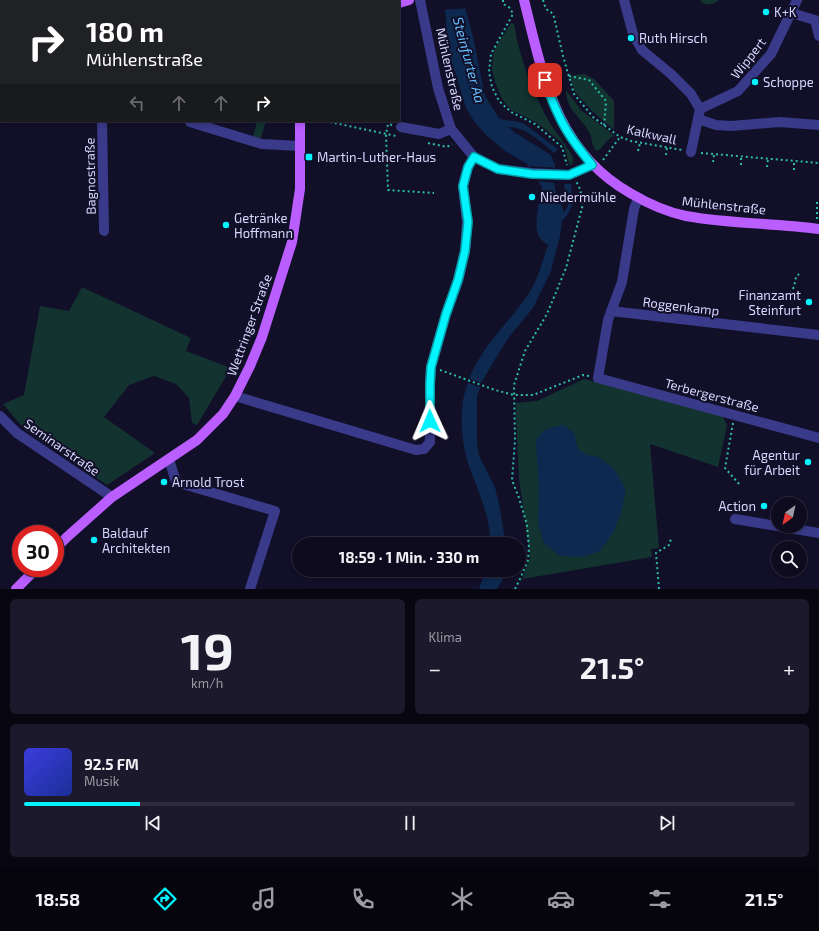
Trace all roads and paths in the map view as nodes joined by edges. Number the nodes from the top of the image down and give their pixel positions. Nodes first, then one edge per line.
1 (420, 0) edge
2 (503, 0) edge
3 (524, 0) edge
4 (543, 0) edge
5 (624, 0) edge
6 (794, 1) edge
7 (792, 13) junction
8 (819, 36) edge
9 (569, 76) junction
10 (699, 114) junction
11 (102, 122) edge
12 (190, 122) dead end
13 (300, 122) edge
14 (330, 122) edge
15 (819, 125) edge
16 (604, 126) junction
17 (451, 129) junction
18 (401, 132) junction
19 (386, 134) junction
20 (620, 137) junction
21 (460, 139) junction
22 (424, 142) dead end
23 (640, 143) junction
24 (300, 146) junction
25 (667, 147) junction
26 (638, 151) dead end
27 (691, 152) junction
28 (714, 154) junction
29 (666, 155) dead end
30 (474, 157) junction
31 (741, 157) junction
32 (768, 159) junction
33 (794, 161) junction
34 (714, 162) dead end
35 (819, 163) edge
36 (592, 165) junction
37 (741, 166) dead end
38 (767, 167) dead end
39 (794, 170) dead end
40 (570, 175) junction
41 (434, 193) dead end
42 (638, 198) junction
43 (817, 200) dead end
44 (818, 228) edge
45 (104, 231) dead end
46 (799, 274) dead end
47 (790, 293) dead end
48 (611, 311) junction
49 (819, 336) edge
50 (431, 367) junction
51 (598, 378) junction
52 (514, 395) junction
53 (235, 396) junction
54 (735, 414) junction
55 (0, 416) edge
56 (819, 438) edge
57 (169, 459) junction
58 (740, 485) dead end
59 (112, 498) junction
60 (735, 519) dead end
61 (819, 532) edge
62 (671, 538) dead end
63 (64, 541) edge
64 (28, 577) edge
65 (16, 589) edge
66 (250, 589) edge
67 (515, 589) edge
68 (659, 589) edge

1 - 17 street, Mühlenstraße
2 - 40 path
3 - 36 main road, Mühlenstraße
4 - 9 path, Kalkwall
5 - 10 street
6 - 7 street, Wippert
7 - 8 street
7 - 10 street, Wippert
9 - 16 path, Kalkwall
9 - 16 path
10 - 15 street
10 - 27 street
11 - 45 street, Bagnostraße
12 - 24 street
13 - 24 main road, Wettringer Straße
14 - 19 path
16 - 20 path, Kalkwall
17 - 18 street
17 - 21 street, Mühlenstraße
18 - 19 path
18 - 19 path
19 - 41 path
20 - 23 path, Kalkwall
20 - 36 path
21 - 22 path
21 - 30 street, Mühlenstraße
23 - 25 path, Kalkwall
23 - 26 path
24 - 53 main road, Wettringer Straße
25 - 27 path, Kalkwall
25 - 29 path
27 - 28 path, Kalkwall
28 - 31 path, Kalkwall
28 - 34 path
30 - 40 street, Mühlenstraße
30 - 50 street
31 - 32 path, Kalkwall
31 - 37 path
32 - 33 path, Kalkwall
32 - 38 path
33 - 35 path, Kalkwall
33 - 39 path
36 - 40 street, Mühlenstraße
36 - 42 main road, Mühlenstraße
40 - 52 path
42 - 44 main road, Mühlenstraße
42 - 48 street
43 - 44 path
46 - 47 path
48 - 49 street, Roggenkamp
48 - 51 street
50 - 52 path
50 - 53 street
51 - 52 path
51 - 54 street, Terbergerstraße
52 - 67 path
53 - 57 main road, Wettringer Straße
54 - 56 street, Terbergerstraße
54 - 58 path
55 - 59 street, Seminarstraße
57 - 59 main road, Wettringer Straße
57 - 66 street
59 - 63 main road, Wettringer Straße
60 - 61 street
62 - 68 path
64 - 65 main road

